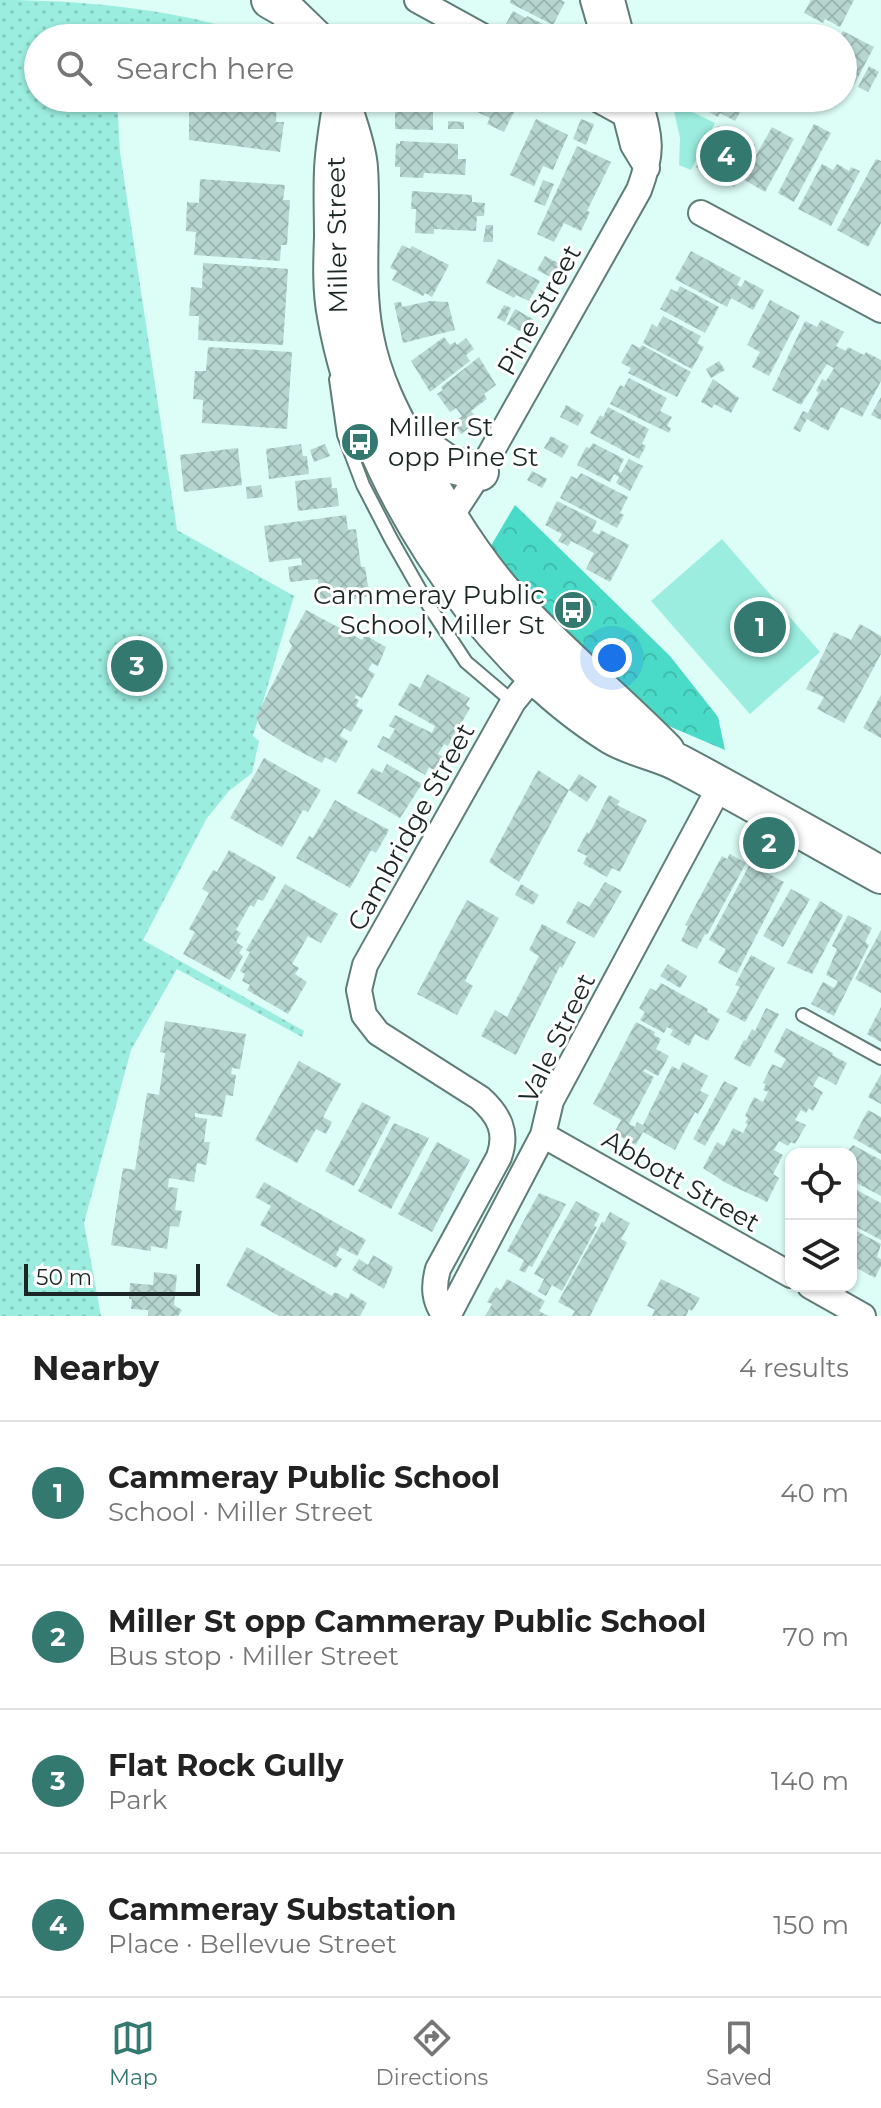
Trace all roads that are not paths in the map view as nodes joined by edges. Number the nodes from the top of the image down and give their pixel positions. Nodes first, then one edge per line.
1 (270, 0) edge
2 (417, 0) edge
3 (593, 0) edge
4 (612, 0) edge
5 (301, 24) edge
6 (461, 24) edge
7 (600, 24) edge
8 (618, 24) edge
9 (340, 112) edge
10 (346, 112) edge
11 (630, 112) edge
12 (701, 213) dead end
13 (881, 310) edge
14 (343, 349) junction
15 (399, 429) junction
16 (480, 472) junction
17 (440, 532) junction
18 (535, 675) junction
19 (720, 786) junction
20 (881, 875) edge
21 (803, 1015) dead end
22 (881, 1058) edge
23 (543, 1135) junction
24 (785, 1272) edge
25 (821, 1292) edge
26 (446, 1316) edge
27 (863, 1316) edge

1 - 5 main road
2 - 6 street
3 - 7 street
4 - 8 street
9 - 14 main road, Miller Street
10 - 15 main road, Miller Street
11 - 16 street, Pine Street
12 - 13 street
14 - 17 main road, Miller Street
14 - 18 lane
15 - 16 main road
15 - 17 main road, Miller Street
16 - 17 street, Pine Street
17 - 18 main road, Miller Street
18 - 19 main road, Miller Street
18 - 26 street, Cambridge Street
19 - 20 main road, Miller Street
19 - 23 street, Vale Street
21 - 22 lane
23 - 24 street, Abbott Street
23 - 26 street, Vale Street
25 - 27 street

